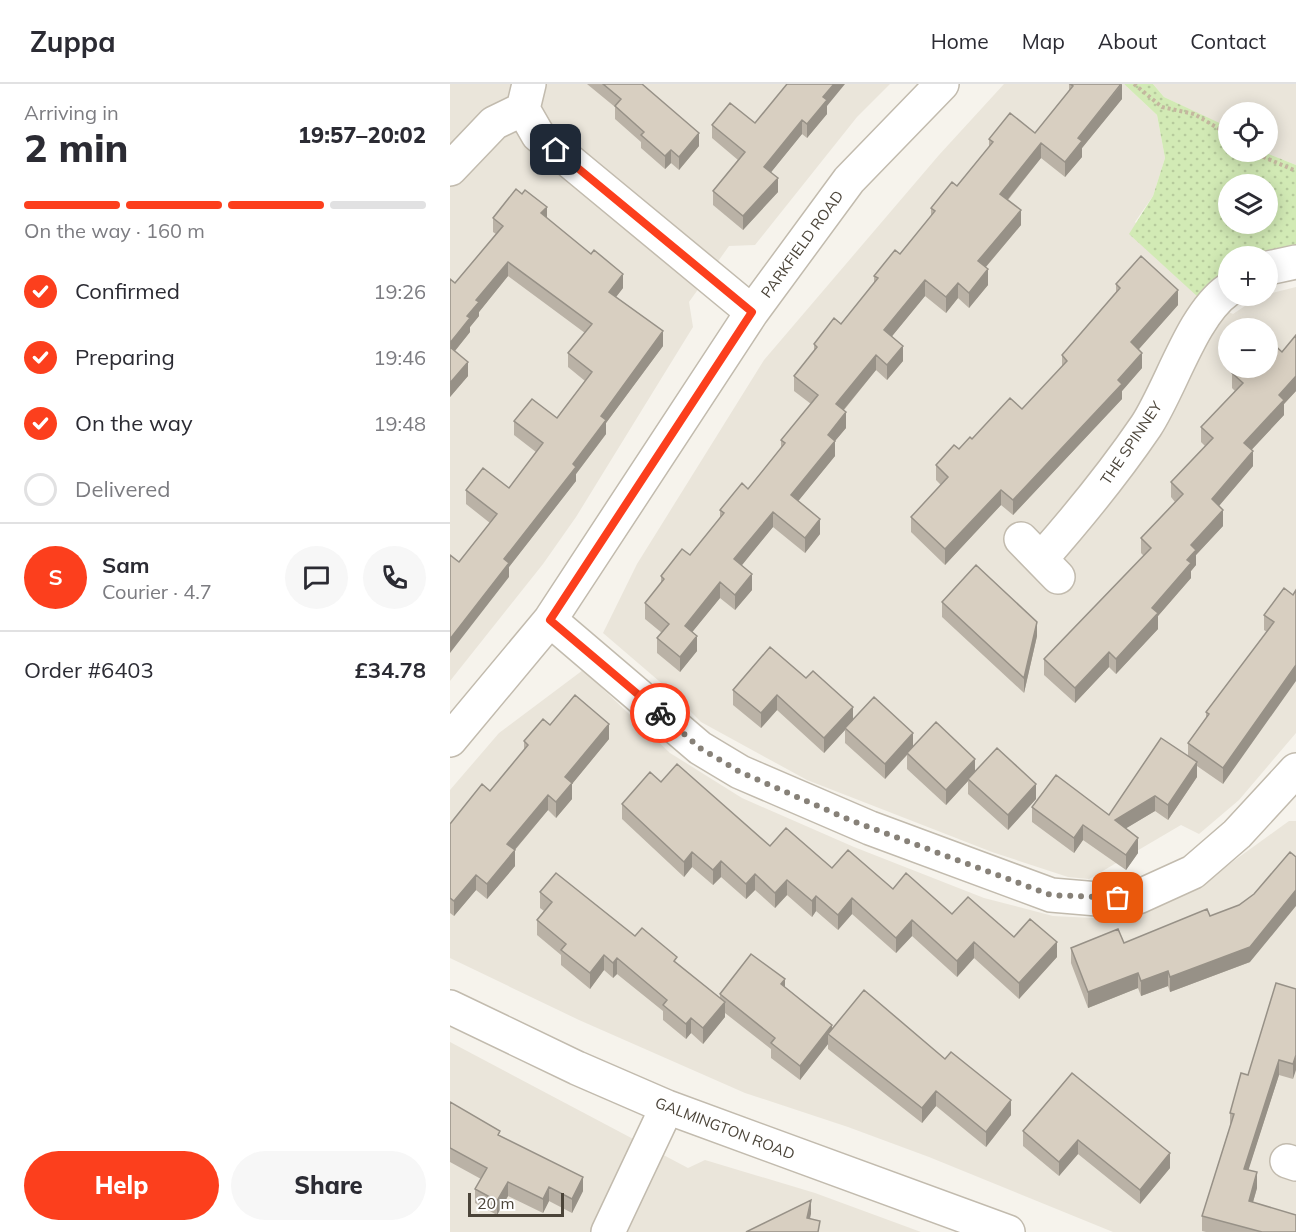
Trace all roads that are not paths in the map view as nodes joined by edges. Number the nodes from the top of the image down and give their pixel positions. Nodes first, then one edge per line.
1 (942, 84) edge
2 (526, 97) edge
3 (450, 169) edge
4 (1296, 262) edge
5 (1278, 266) edge
6 (1218, 298) edge
7 (752, 312) junction
8 (1040, 558) dead end
9 (550, 620) junction
10 (450, 740) edge
11 (1295, 772) edge
12 (450, 1007) edge
13 (667, 1107) junction
14 (608, 1232) edge
15 (1008, 1232) edge

1 - 7 street, PARKFIELD ROAD
2 - 3 street
2 - 7 street
4 - 5 street
6 - 8 street, THE SPINNEY
7 - 9 street, PARKFIELD ROAD
9 - 10 street, PARKFIELD ROAD
9 - 11 street
12 - 13 street, GALMINGTON ROAD
13 - 14 street
13 - 15 street, GALMINGTON ROAD

